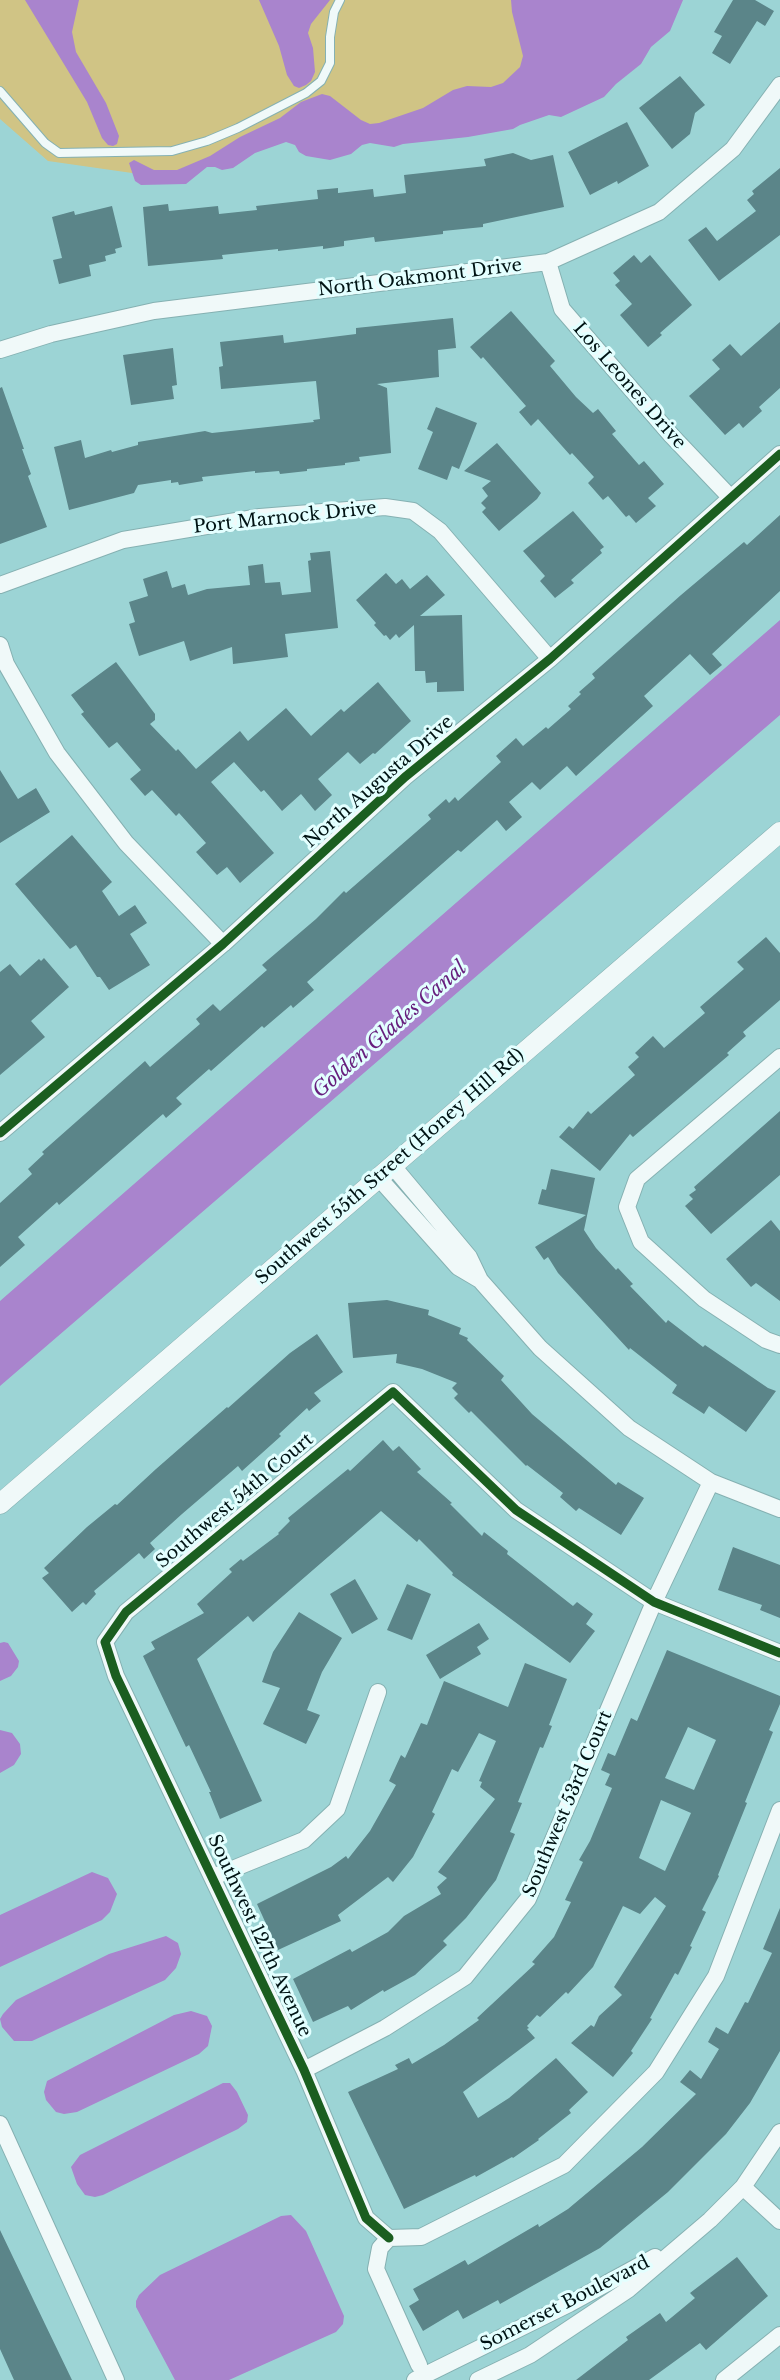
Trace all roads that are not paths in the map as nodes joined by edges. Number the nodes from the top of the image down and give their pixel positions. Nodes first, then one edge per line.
1 (340, 0) edge
2 (780, 85) edge
3 (0, 91) edge
4 (548, 262) junction
5 (0, 350) edge
6 (780, 454) edge
7 (730, 497) junction
8 (0, 585) edge
9 (0, 645) edge
10 (550, 659) junction
11 (780, 832) edge
12 (223, 944) junction
13 (780, 1057) edge
14 (0, 1133) edge
15 (385, 1171) junction
16 (780, 1345) edge
17 (711, 1482) junction
18 (0, 1504) edge
19 (780, 1509) edge
20 (654, 1602) junction
21 (105, 1642) joint
22 (780, 1653) edge
23 (378, 1692) dead end
24 (780, 1810) edge
25 (213, 1877) junction
26 (304, 2070) junction
27 (0, 2124) edge
28 (780, 2132) edge
29 (743, 2187) junction
30 (710, 2220) junction
31 (780, 2221) edge
32 (389, 2238) junction
33 (780, 2335) edge
34 (417, 2373) edge
35 (734, 2378) edge
36 (116, 2380) edge
37 (478, 2380) edge

1 - 3 lane
2 - 4 street, North Oakmont Drive
4 - 5 street, North Oakmont Drive
4 - 7 street, Los Leones Drive
6 - 7 street, North Augusta Drive
7 - 10 street, North Augusta Drive
8 - 10 street, Port Marnock Drive
9 - 12 street
10 - 12 street, North Augusta Drive
11 - 15 street, Southwest 55th Street (Honey Hill Rd)
12 - 14 street, North Augusta Drive
13 - 16 street
15 - 17 street
15 - 18 street, Southwest 55th Street (Honey Hill Rd)
17 - 19 street
17 - 20 street, Southwest 53rd Court
20 - 21 street, Southwest 54th Court
20 - 22 street
20 - 26 street, Southwest 53rd Court
21 - 25 street, Southwest 127th Avenue
23 - 25 street
24 - 32 street
25 - 26 street, Southwest 127th Avenue
26 - 32 street, Southwest 127th Avenue
27 - 36 street
28 - 29 street, Somerset Boulevard
29 - 30 street, Somerset Boulevard
29 - 31 street
30 - 34 street, Somerset Boulevard
30 - 37 street, Somerset Boulevard
32 - 34 street
33 - 35 street

